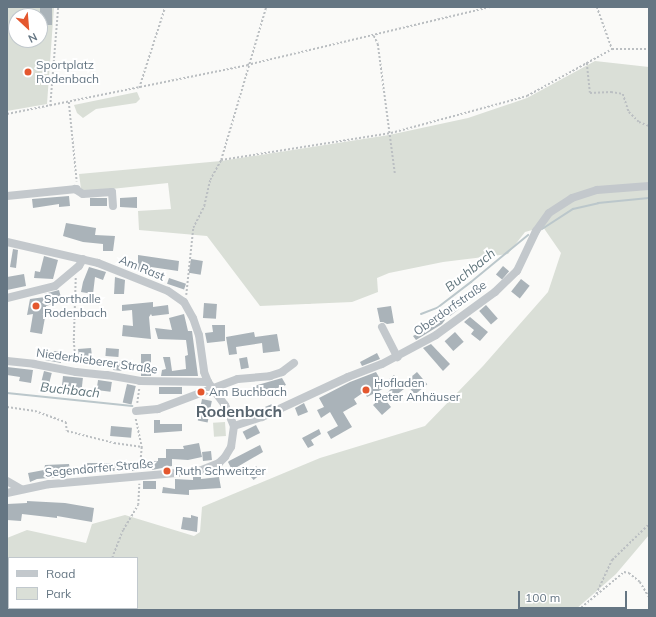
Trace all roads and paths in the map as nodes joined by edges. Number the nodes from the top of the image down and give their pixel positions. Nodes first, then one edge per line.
1 (58, 7) edge
2 (165, 7) edge
3 (266, 7) edge
4 (491, 7) edge
5 (597, 7) edge
6 (374, 36) junction
7 (612, 49) junction
8 (649, 49) edge
9 (587, 63) junction
10 (247, 65) junction
11 (139, 88) junction
12 (69, 102) junction
13 (50, 106) junction
14 (7, 114) edge
15 (649, 126) edge
16 (391, 133) junction
17 (220, 160) junction
18 (395, 174) dead end
19 (649, 186) edge
20 (76, 189) junction
21 (7, 196) edge
22 (113, 206) dead end
23 (7, 242) edge
24 (84, 259) junction
25 (74, 269) junction
26 (7, 298) edge
27 (184, 302) junction
28 (382, 327) dead end
29 (397, 357) junction
30 (7, 361) edge
31 (294, 363) dead end
32 (76, 372) junction
33 (140, 381) junction
34 (210, 386) junction
35 (7, 407) edge
36 (136, 411) junction
37 (234, 426) junction
38 (142, 447) junction
39 (139, 476) junction
40 (7, 481) edge
41 (21, 489) junction
42 (7, 493) edge
43 (649, 524) edge
44 (112, 557) edge
45 (595, 595) junction
46 (649, 597) edge
47 (578, 610) edge

1 - 13 path
2 - 11 path
3 - 10 path
4 - 6 path
5 - 7 path
6 - 10 path
6 - 16 path
7 - 8 path
7 - 9 path
9 - 15 path
9 - 16 path
10 - 11 path
10 - 17 path
11 - 12 path
12 - 13 path
12 - 20 path
13 - 14 path
16 - 17 path
16 - 18 path
17 - 27 path
19 - 29 street, Oberdorfstraße
20 - 21 street
20 - 22 street
23 - 24 street, Am Rast
24 - 25 street
24 - 27 street, Am Rast
25 - 26 street
25 - 32 path
27 - 34 street, Am Rast
28 - 29 street
29 - 37 street, Oberdorfstraße
30 - 32 street, Niederbieberer Straße
31 - 34 street
32 - 33 street, Niederbieberer Straße
33 - 34 street, Niederbieberer Straße
33 - 36 path
34 - 36 street
34 - 37 street
35 - 38 path
36 - 38 path
37 - 39 street, Segendorfer Straße
38 - 39 path
39 - 41 street, Segendorfer Straße
39 - 44 path
40 - 41 street
41 - 42 street, Segendorfer Straße
43 - 45 path
45 - 46 path
45 - 47 path

